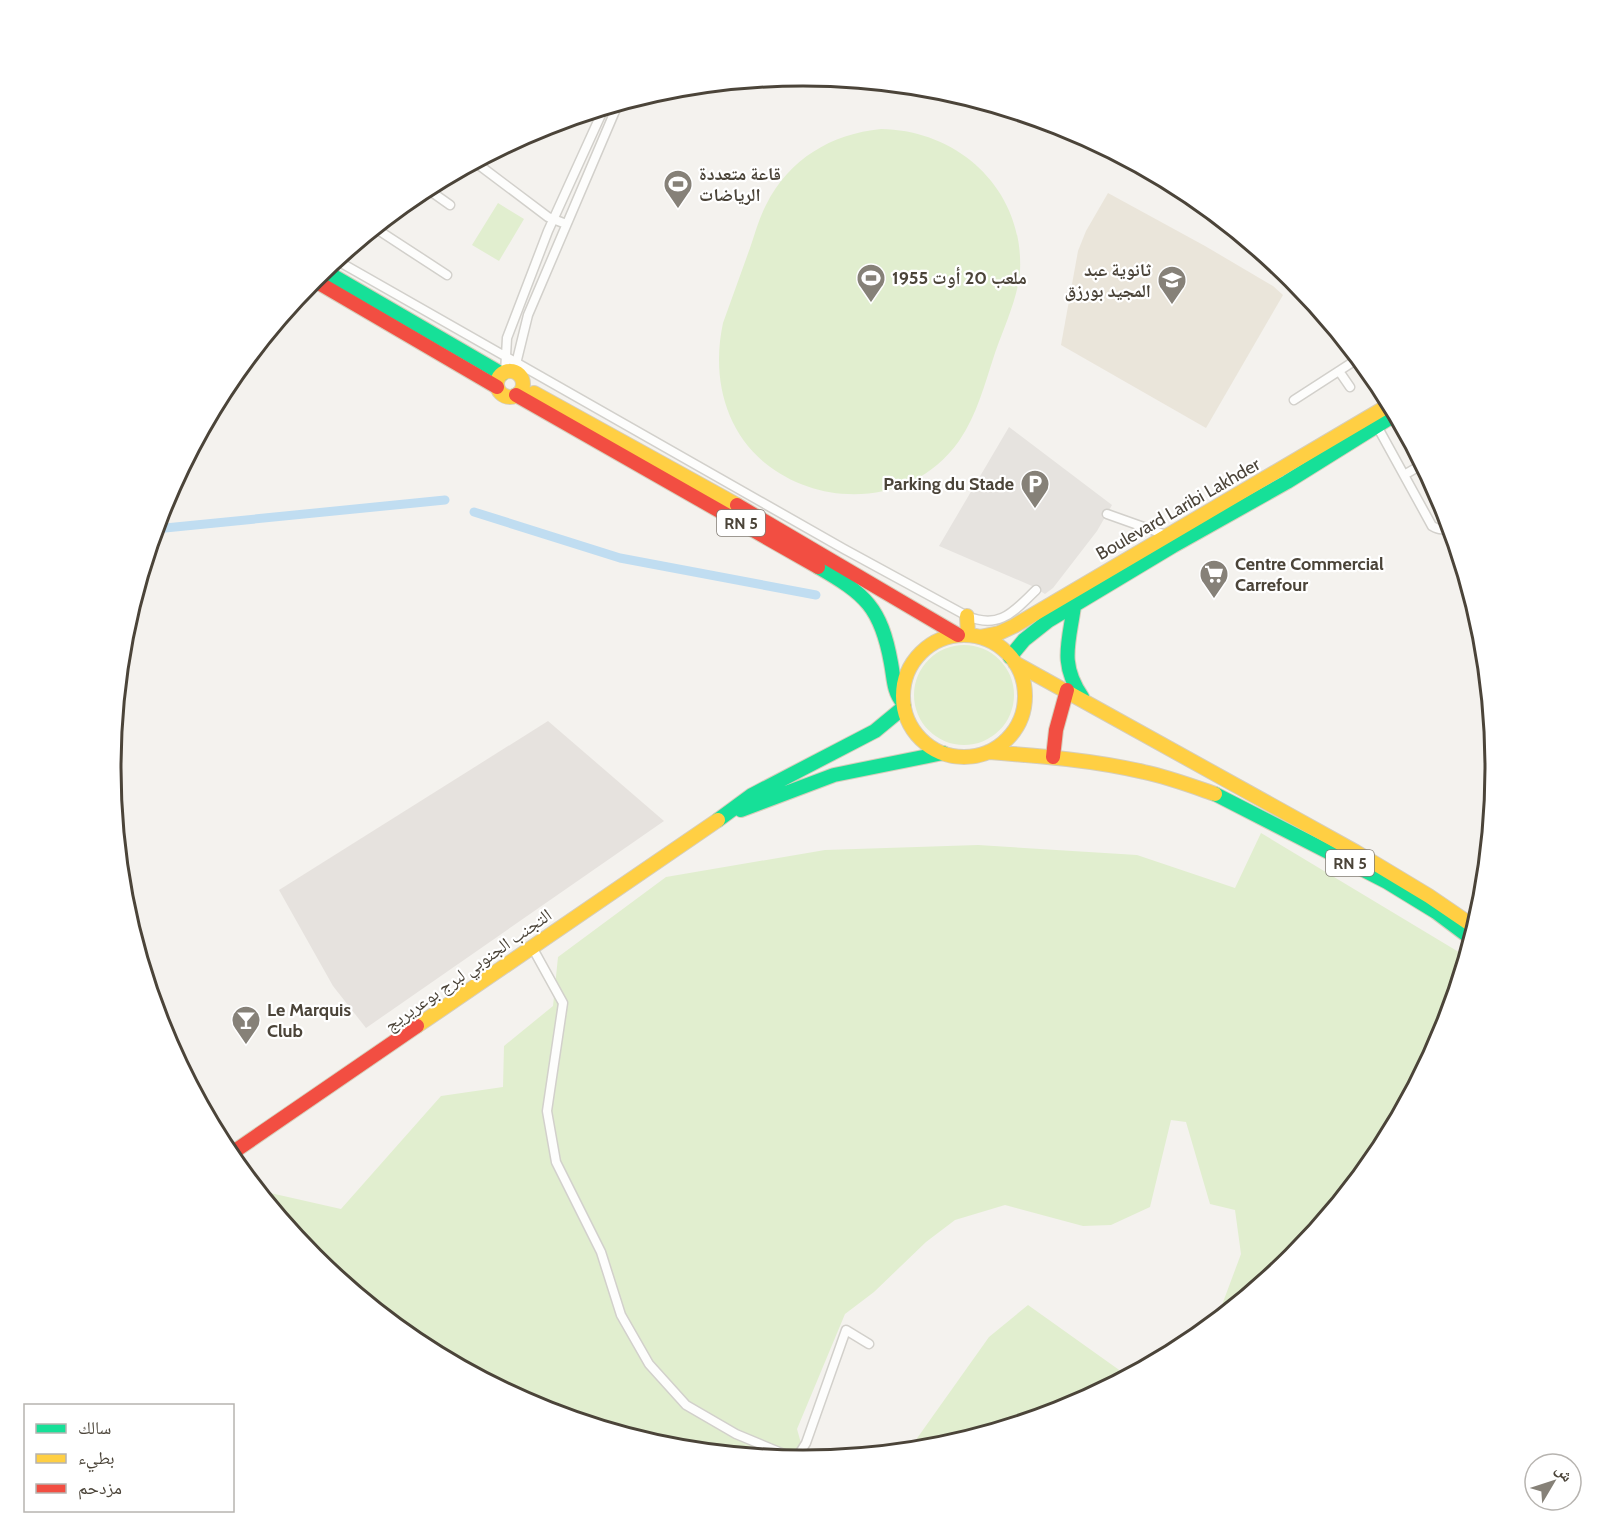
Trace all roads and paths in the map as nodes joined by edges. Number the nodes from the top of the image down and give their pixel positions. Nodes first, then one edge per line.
1 (614, 113) edge
2 (600, 117) edge
3 (482, 167) edge
4 (435, 194) edge
5 (450, 205) dead end
6 (554, 219) junction
7 (566, 224) junction
8 (381, 232) edge
9 (343, 264) edge
10 (332, 275) edge
11 (447, 275) dead end
12 (322, 284) edge
13 (505, 356) junction
14 (1352, 363) edge
15 (1339, 371) junction
16 (507, 374) junction
17 (1350, 387) dead end
18 (519, 391) junction
19 (1294, 400) dead end
20 (1383, 409) edge
21 (1389, 418) edge
22 (1377, 426) junction
23 (1417, 468) edge
24 (1404, 475) junction
25 (1107, 514) dead end
26 (1443, 529) edge
27 (1170, 541) junction
28 (1036, 590) dead end
29 (1074, 606) junction
30 (967, 616) junction
31 (969, 636) junction
32 (1013, 660) junction
33 (1067, 690) junction
34 (1084, 699) junction
35 (904, 705) junction
36 (988, 752) junction
37 (943, 753) junction
38 (1053, 757) junction
39 (727, 814) junction
40 (1468, 922) edge
41 (1465, 934) edge
42 (532, 947) junction
43 (238, 1149) edge
44 (869, 1344) dead end
45 (773, 1449) edge
46 (802, 1450) edge

1 - 7 street
2 - 6 street
3 - 6 street
4 - 5 street
6 - 7 street
6 - 13 street
7 - 16 street
8 - 11 street
9 - 13 street
10 - 16 main road, RN 5
12 - 16 main road, RN 5
13 - 16 street
13 - 16 street
14 - 15 street
15 - 17 street
15 - 19 street
16 - 18 main road
16 - 18 main road, RN 5
16 - 30 street
18 - 31 main road, RN 5
18 - 35 main road, RN 5
20 - 27 main road, Boulevard Laribi Lakhder
21 - 22 main road, Boulevard Laribi Lakhder
22 - 24 street
22 - 27 main road, Boulevard Laribi Lakhder
23 - 24 street
24 - 26 street
25 - 27 street
27 - 29 main road, Boulevard Laribi Lakhder
27 - 31 main road, Boulevard Laribi Lakhder
28 - 30 street
29 - 32 main road, Boulevard Laribi Lakhder
29 - 34 main road
30 - 31 main road
31 - 32 main road
31 - 35 main road
32 - 33 main road, RN 5
32 - 36 main road
33 - 34 main road, RN 5
33 - 38 main road
34 - 40 main road, RN 5
35 - 37 main road
35 - 39 main road, التجنب الجنوبي لبرج بوعريريج
36 - 37 main road
36 - 38 main road, RN 5
37 - 39 main road, التجنب الجنوبي لبرج بوعريريج
38 - 41 main road, RN 5
39 - 42 main road, التجنب الجنوبي لبرج بوعريريج
42 - 43 main road, التجنب الجنوبي لبرج بوعريريج
42 - 45 street
44 - 46 street

